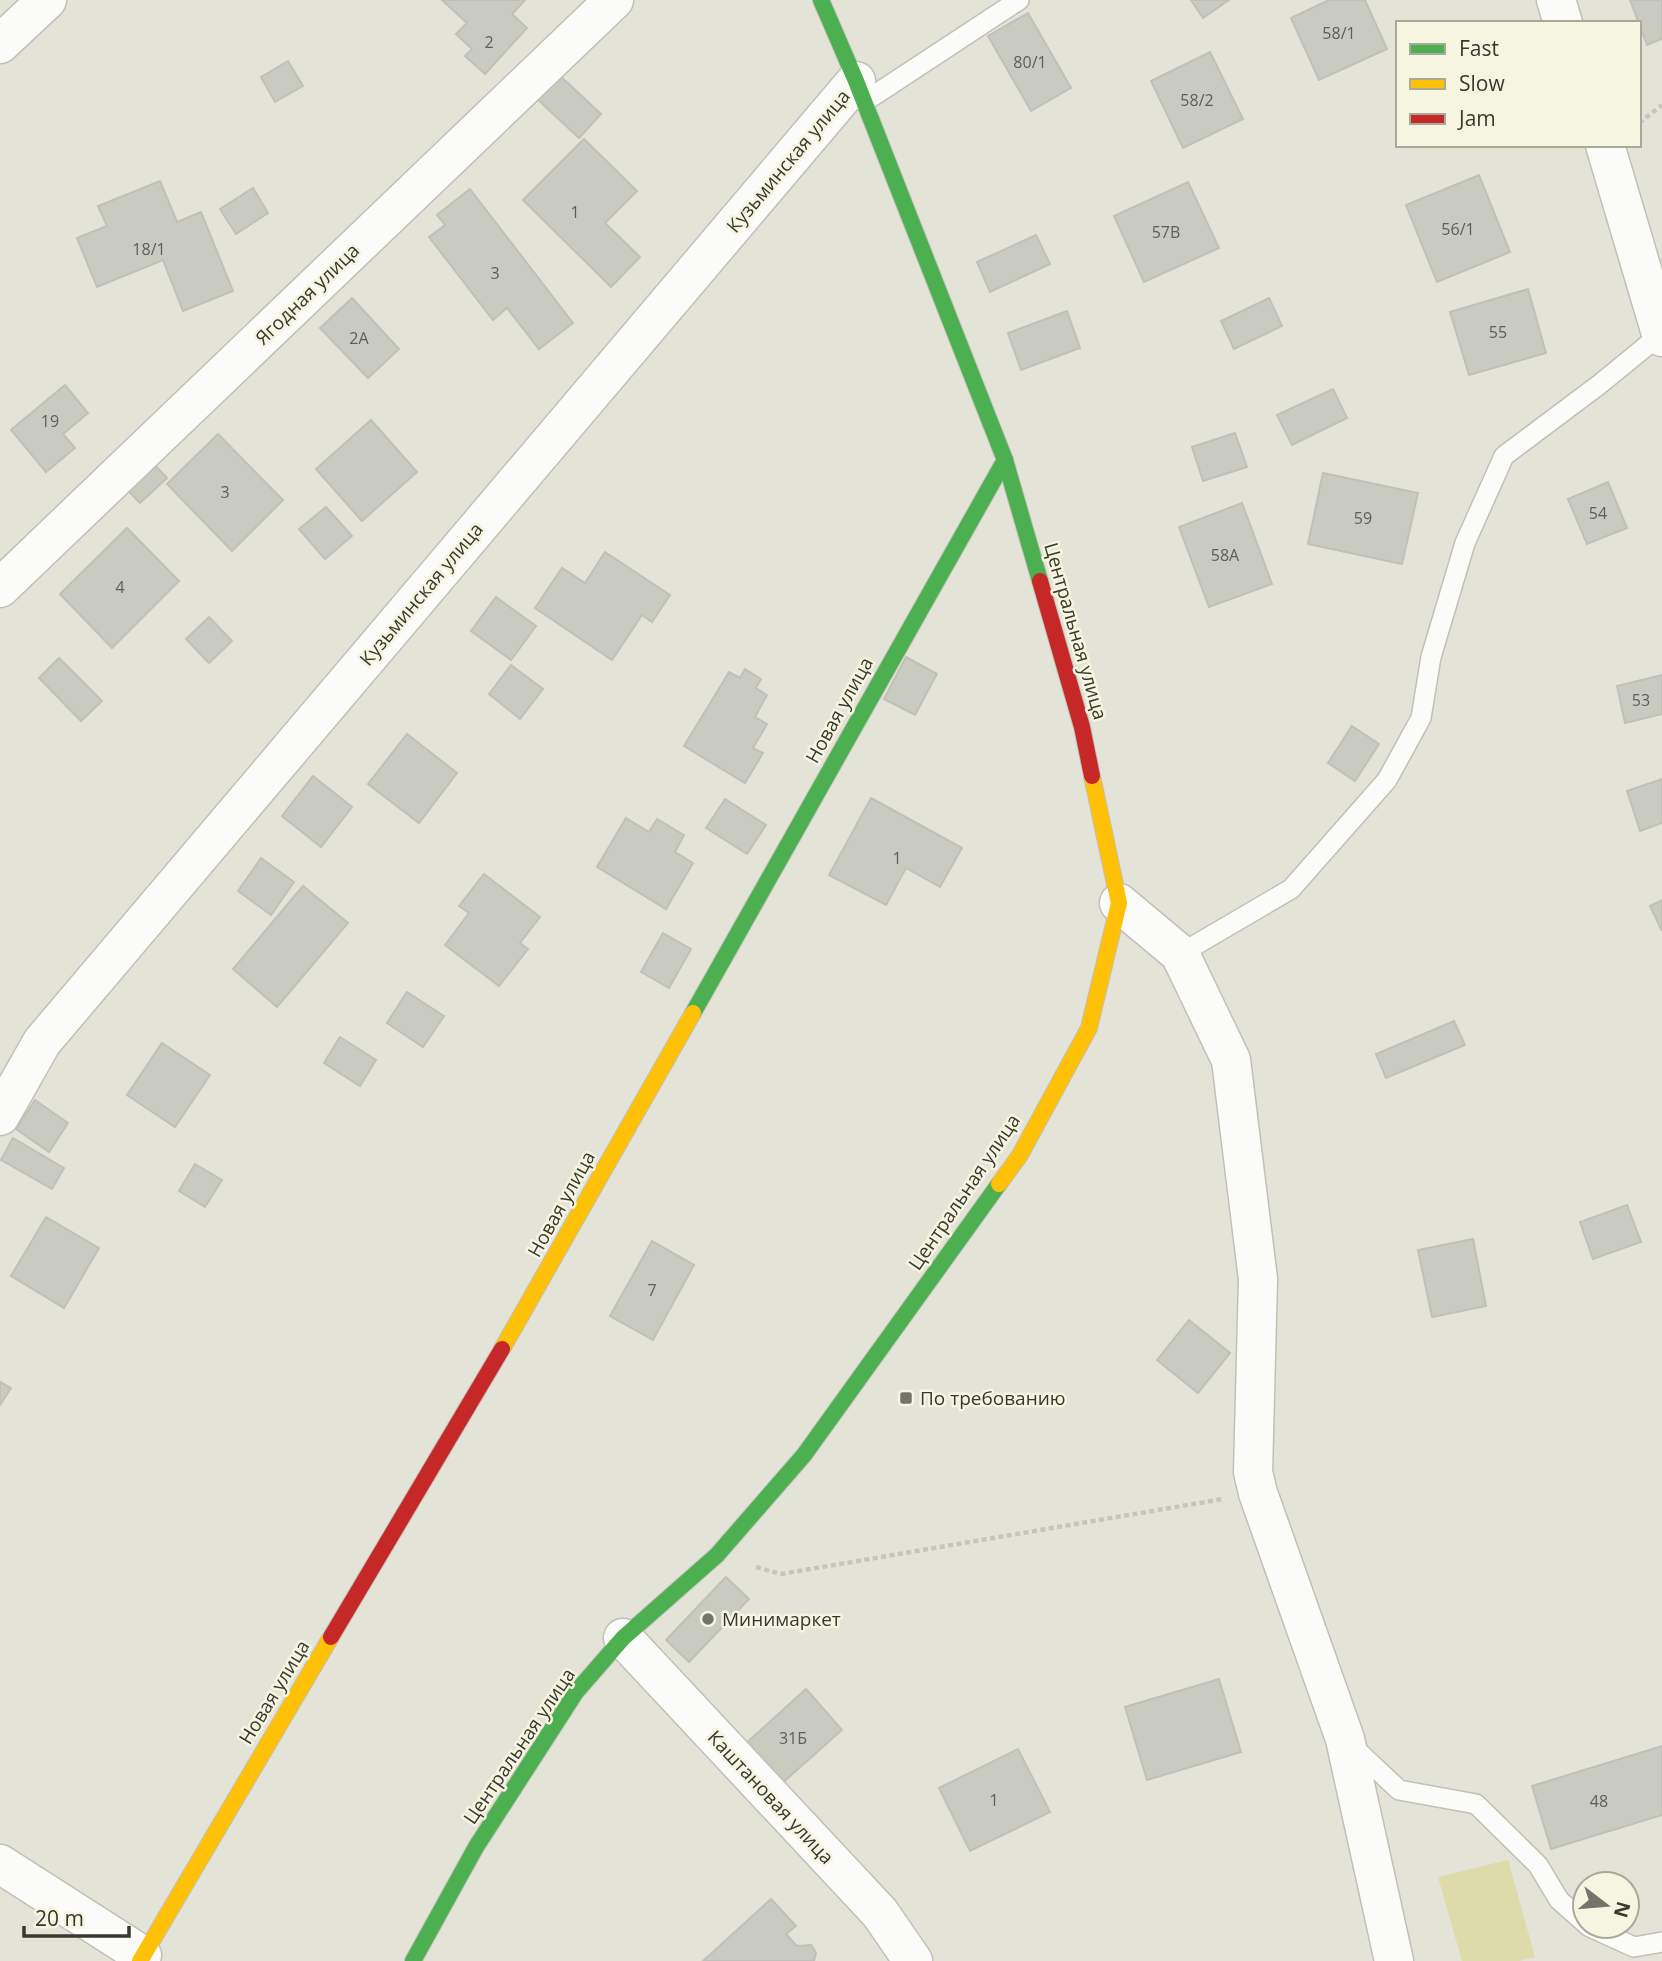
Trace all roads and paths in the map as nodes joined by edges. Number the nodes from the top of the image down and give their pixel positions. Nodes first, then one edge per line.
1 (47, 0) edge
2 (614, 0) edge
3 (821, 0) edge
4 (1019, 0) edge
5 (1556, 0) edge
6 (1562, 21) edge
7 (0, 44) edge
8 (860, 92) junction
9 (1662, 105) edge
10 (1641, 121) edge
11 (1606, 147) edge
12 (1662, 335) edge
13 (1005, 460) junction
14 (0, 588) edge
15 (1119, 903) junction
16 (1180, 954) junction
17 (0, 1116) edge
18 (1258, 1493) junction
19 (717, 1555) junction
20 (622, 1638) junction
21 (1345, 1739) junction
22 (0, 1864) edge
23 (1571, 1911) edge
24 (1619, 1940) edge
25 (1662, 1942) edge
26 (141, 1958) edge
27 (413, 1961) edge
28 (913, 1961) edge
29 (1394, 1961) edge

1 - 7 street
2 - 14 street, Ягодная улица
3 - 8 street, Центральная улица
4 - 8 lane
5 - 6 street
8 - 13 street, Центральная улица
8 - 17 street, Кузьминская улица
9 - 10 path
11 - 12 street
12 - 16 lane
13 - 15 street, Центральная улица
13 - 26 street, Новая улица
15 - 16 street
15 - 19 street, Центральная улица
16 - 18 street
18 - 19 path
18 - 21 street
19 - 20 street, Центральная улица
20 - 27 street, Центральная улица
20 - 28 street, Каштановая улица
21 - 23 lane
21 - 29 street
22 - 26 street
24 - 25 lane

